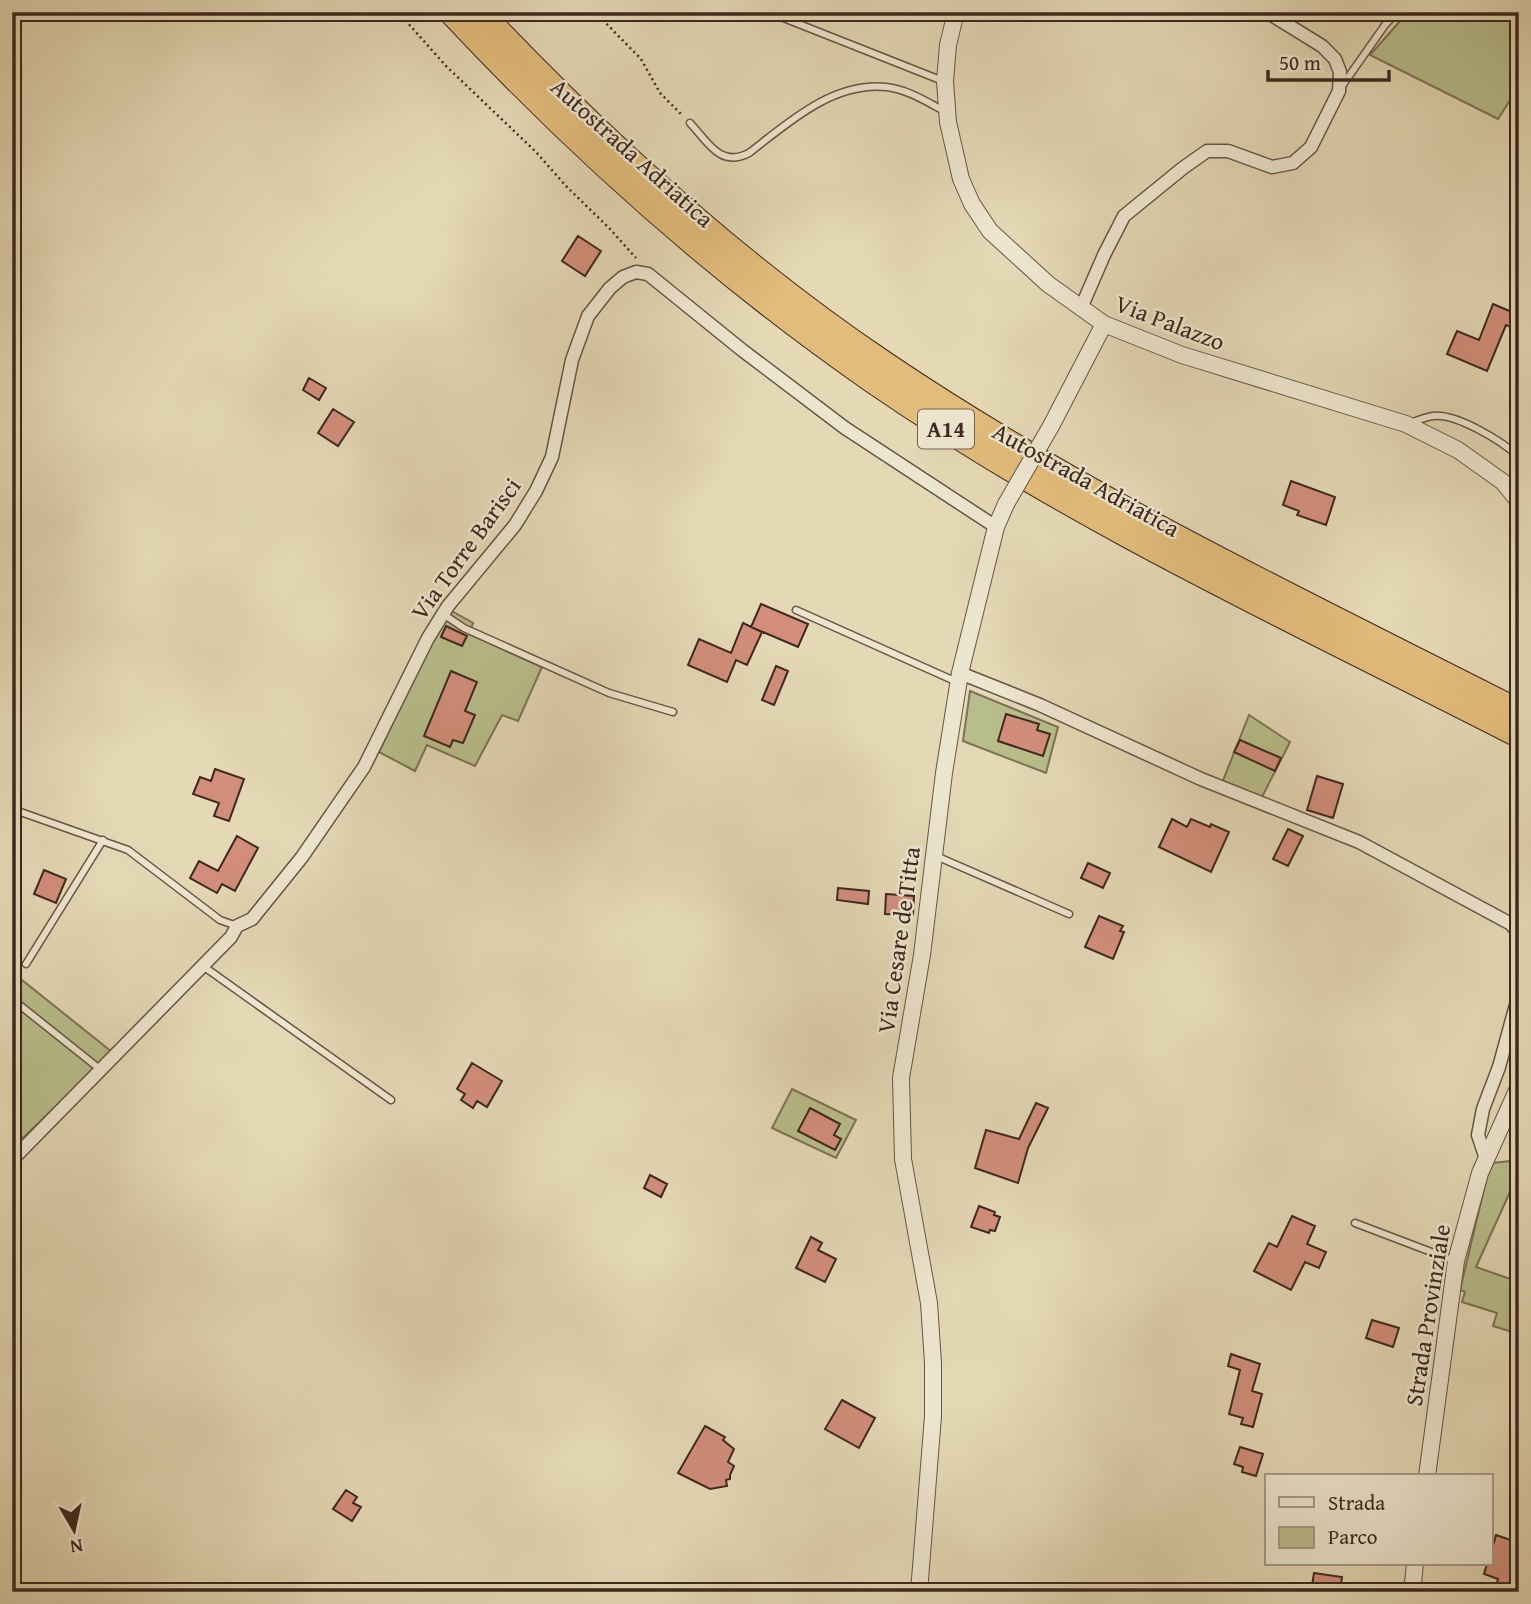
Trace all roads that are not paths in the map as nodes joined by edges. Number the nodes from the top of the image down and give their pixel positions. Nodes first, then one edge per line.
1 (450, 12) edge
2 (481, 12) edge
3 (956, 12) edge
4 (1267, 12) edge
5 (1397, 12) edge
6 (776, 15) dead end
7 (945, 81) junction
8 (1339, 91) junction
9 (947, 113) junction
10 (690, 123) road end
11 (1081, 308) junction
12 (1104, 324) junction
13 (1406, 424) junction
14 (1519, 457) edge
15 (1519, 502) edge
16 (996, 527) junction
17 (796, 610) dead end
18 (443, 614) junction
19 (960, 678) junction
20 (1519, 711) edge
21 (673, 712) dead end
22 (1519, 736) edge
23 (12, 809) edge
24 (103, 840) junction
25 (934, 856) junction
26 (1069, 914) dead end
27 (237, 926) junction
28 (1519, 933) edge
29 (26, 964) dead end
30 (203, 966) junction
31 (1519, 994) edge
32 (12, 999) edge
33 (101, 1070) junction
34 (1519, 1086) edge
35 (391, 1100) dead end
36 (1486, 1159) junction
37 (12, 1160) edge
38 (1355, 1223) dead end
39 (1456, 1261) junction
40 (1427, 1474) edge
41 (1415, 1566) edge
42 (919, 1592) edge
43 (1412, 1592) edge

1 - 22 highway, Autostrada Adriatica / A14
2 - 20 highway, Autostrada Adriatica / A14
3 - 7 street, Via Palazzo
4 - 8 street
5 - 8 lane
6 - 7 lane
7 - 9 street, Via Palazzo
8 - 11 street
9 - 10 lane
9 - 11 street, Via Palazzo
11 - 12 street, Via Palazzo
12 - 13 street, Via Palazzo
12 - 16 street, Via Cesare de Titta, bridge
13 - 14 lane
13 - 15 street, Via Palazzo
16 - 18 street, Via Torre Barisci
16 - 19 street, Via Cesare de Titta
17 - 19 lane
18 - 21 lane
18 - 27 street, Via Torre Barisci
19 - 25 street, Via Cesare de Titta
19 - 28 street
23 - 24 lane
24 - 27 lane
24 - 29 lane
25 - 26 lane
25 - 42 street, Via Cesare de Titta
27 - 30 street, Via Torre Barisci
30 - 33 street, Via Torre Barisci
30 - 35 lane
31 - 36 street
32 - 33 lane
33 - 37 street, Via Torre Barisci
34 - 36 street, Strada Provinziale
36 - 39 street, Strada Provinziale
38 - 39 lane
39 - 40 street, Strada Provinziale
41 - 43 street

